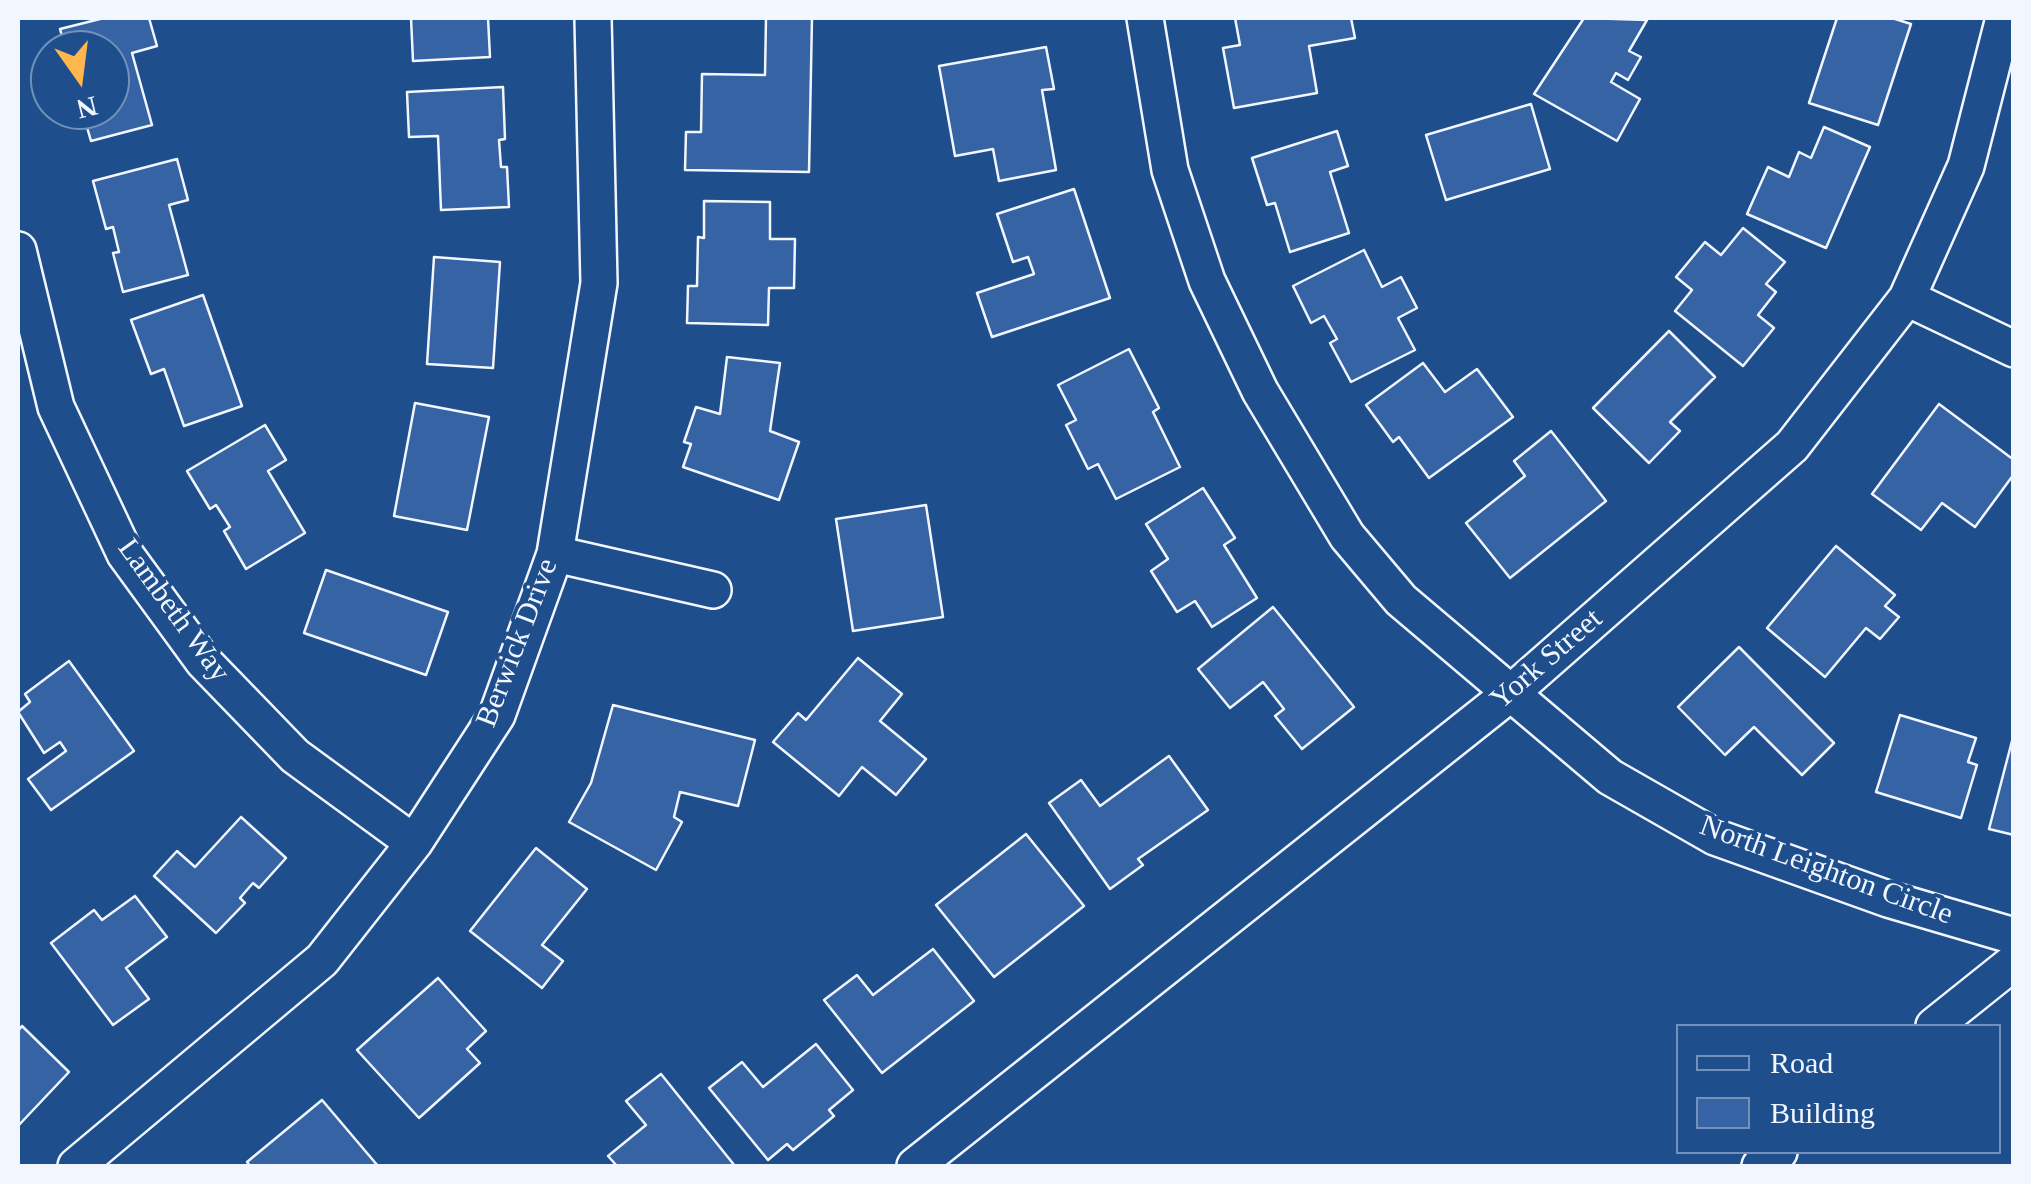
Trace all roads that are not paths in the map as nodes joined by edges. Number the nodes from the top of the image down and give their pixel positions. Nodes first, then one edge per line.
1 (593, 18) edge
2 (1144, 18) edge
3 (2004, 18) edge
4 (18, 250) edge
5 (1907, 298) junction
6 (2014, 349) edge
7 (554, 554) junction
8 (714, 590) dead end
9 (1512, 692) junction
10 (414, 843) junction
11 (2014, 936) edge
12 (2014, 962) edge
13 (1936, 1024) edge
14 (76, 1166) edge
15 (914, 1166) edge

1 - 7 street, Berwick Drive
2 - 9 street, North Leighton Circle
3 - 5 street, York Street
4 - 10 street, Lambeth Way
5 - 6 street
5 - 9 street, York Street
7 - 8 street
7 - 10 street, Berwick Drive
9 - 11 street, North Leighton Circle
9 - 15 street, York Street
10 - 14 street, Berwick Drive
12 - 13 street

